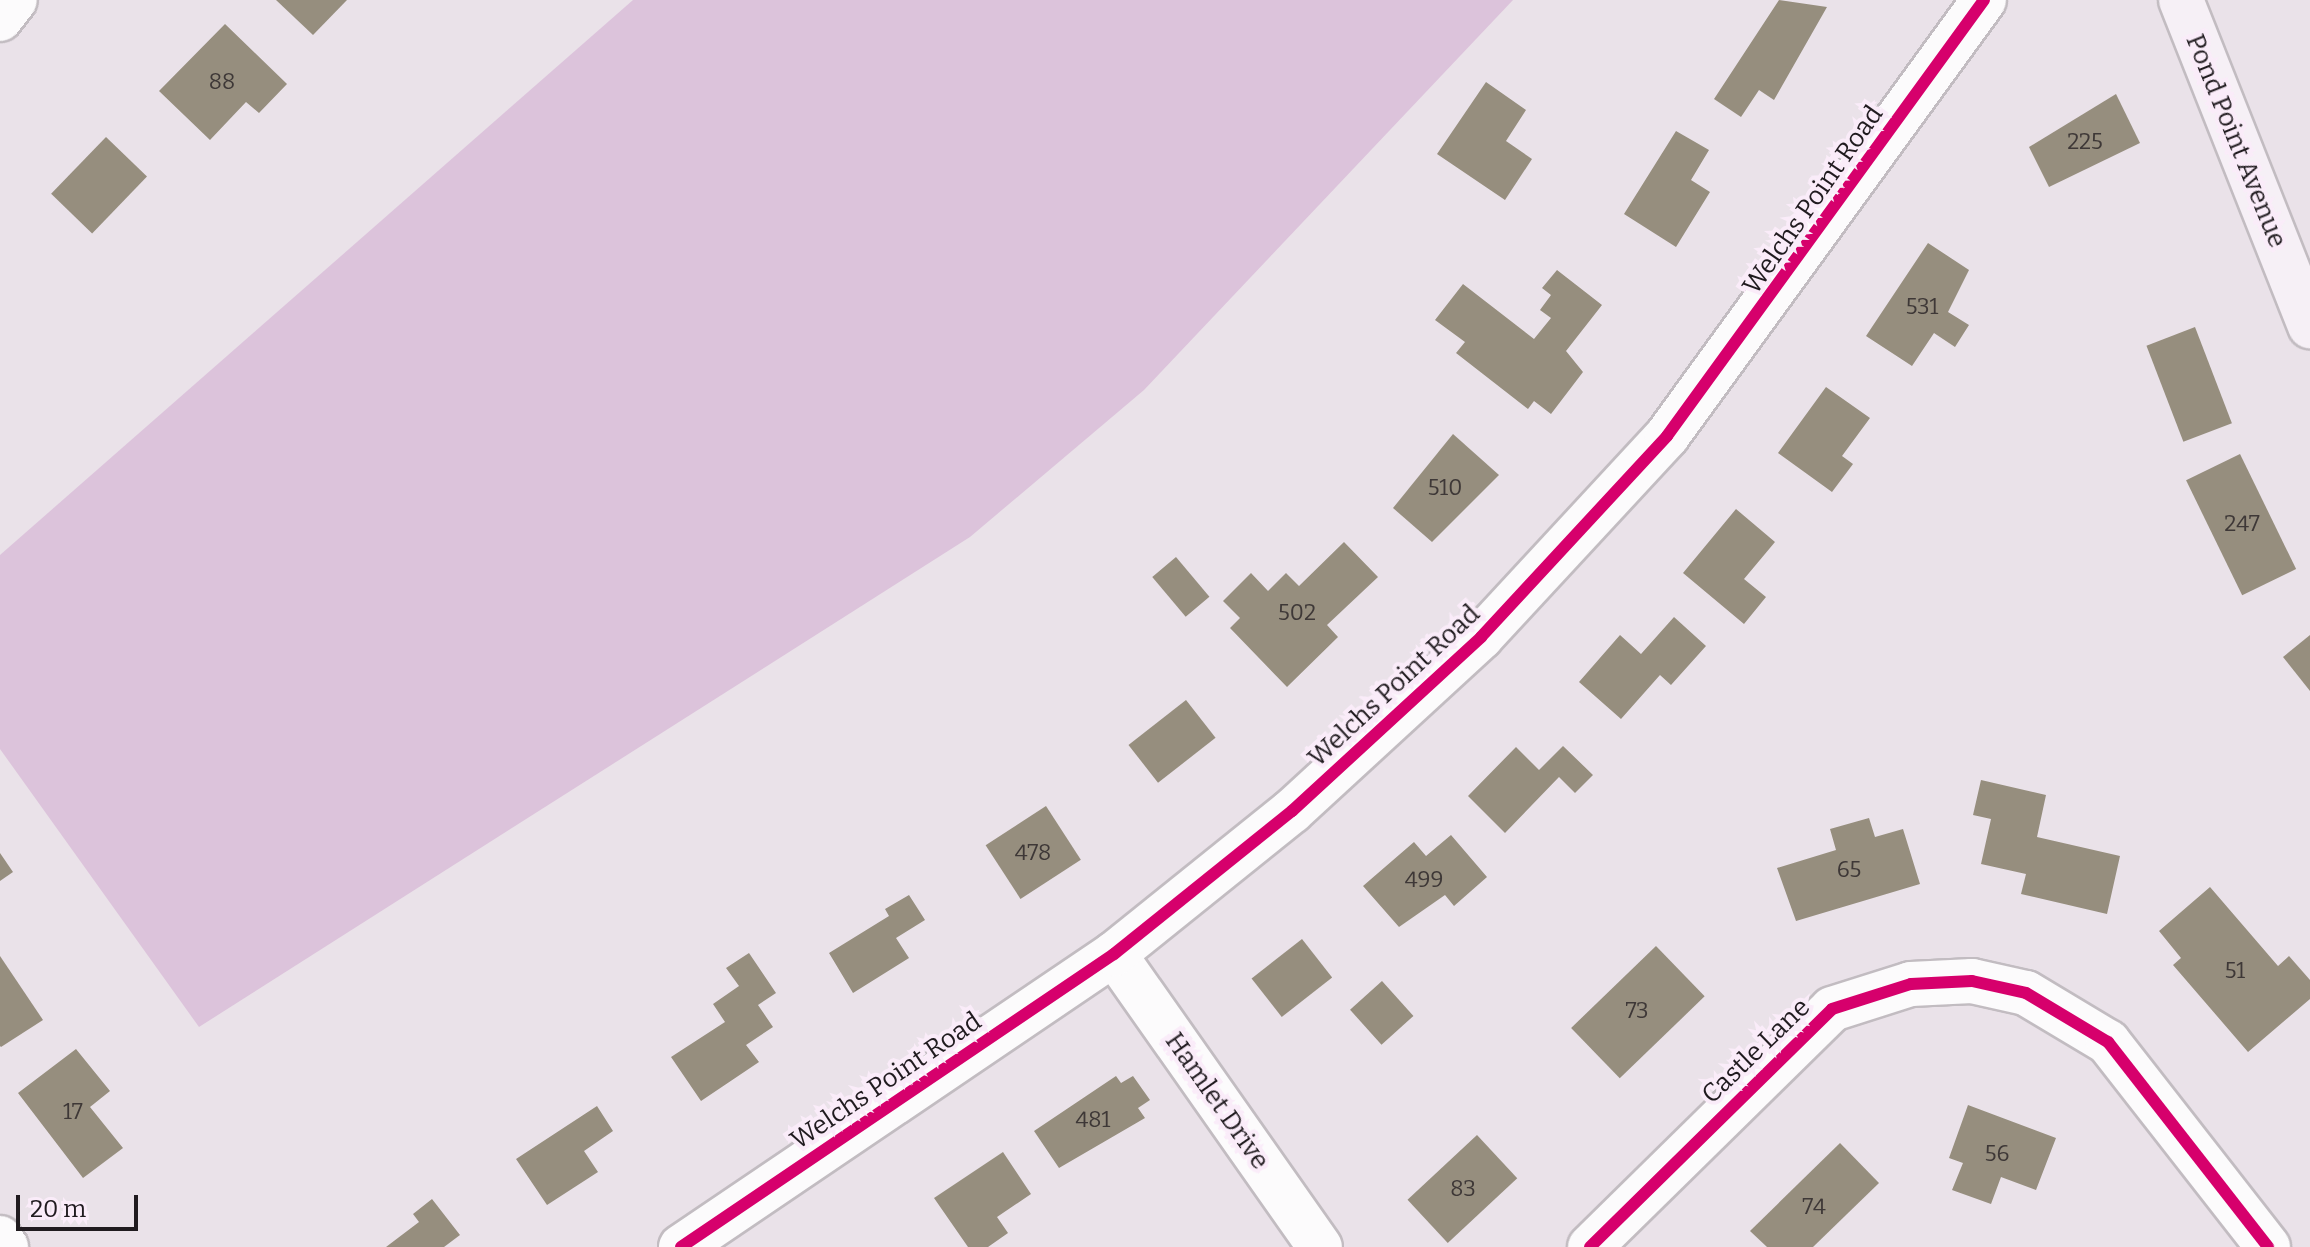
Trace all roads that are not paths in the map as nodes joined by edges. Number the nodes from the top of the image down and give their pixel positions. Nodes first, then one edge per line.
1 (15, 0) edge
2 (1984, 0) edge
3 (2181, 0) edge
4 (0, 19) edge
5 (2310, 326) edge
6 (1114, 954) junction
7 (0, 1238) edge
8 (6, 1247) edge
9 (681, 1247) edge
10 (1320, 1247) edge
11 (1590, 1247) edge
12 (2268, 1247) edge

1 - 4 street
2 - 6 street, Welchs Point Road
3 - 5 main road, Pond Point Avenue
6 - 9 street, Welchs Point Road
6 - 10 street, Hamlet Drive
7 - 8 street
11 - 12 street, Castle Lane

